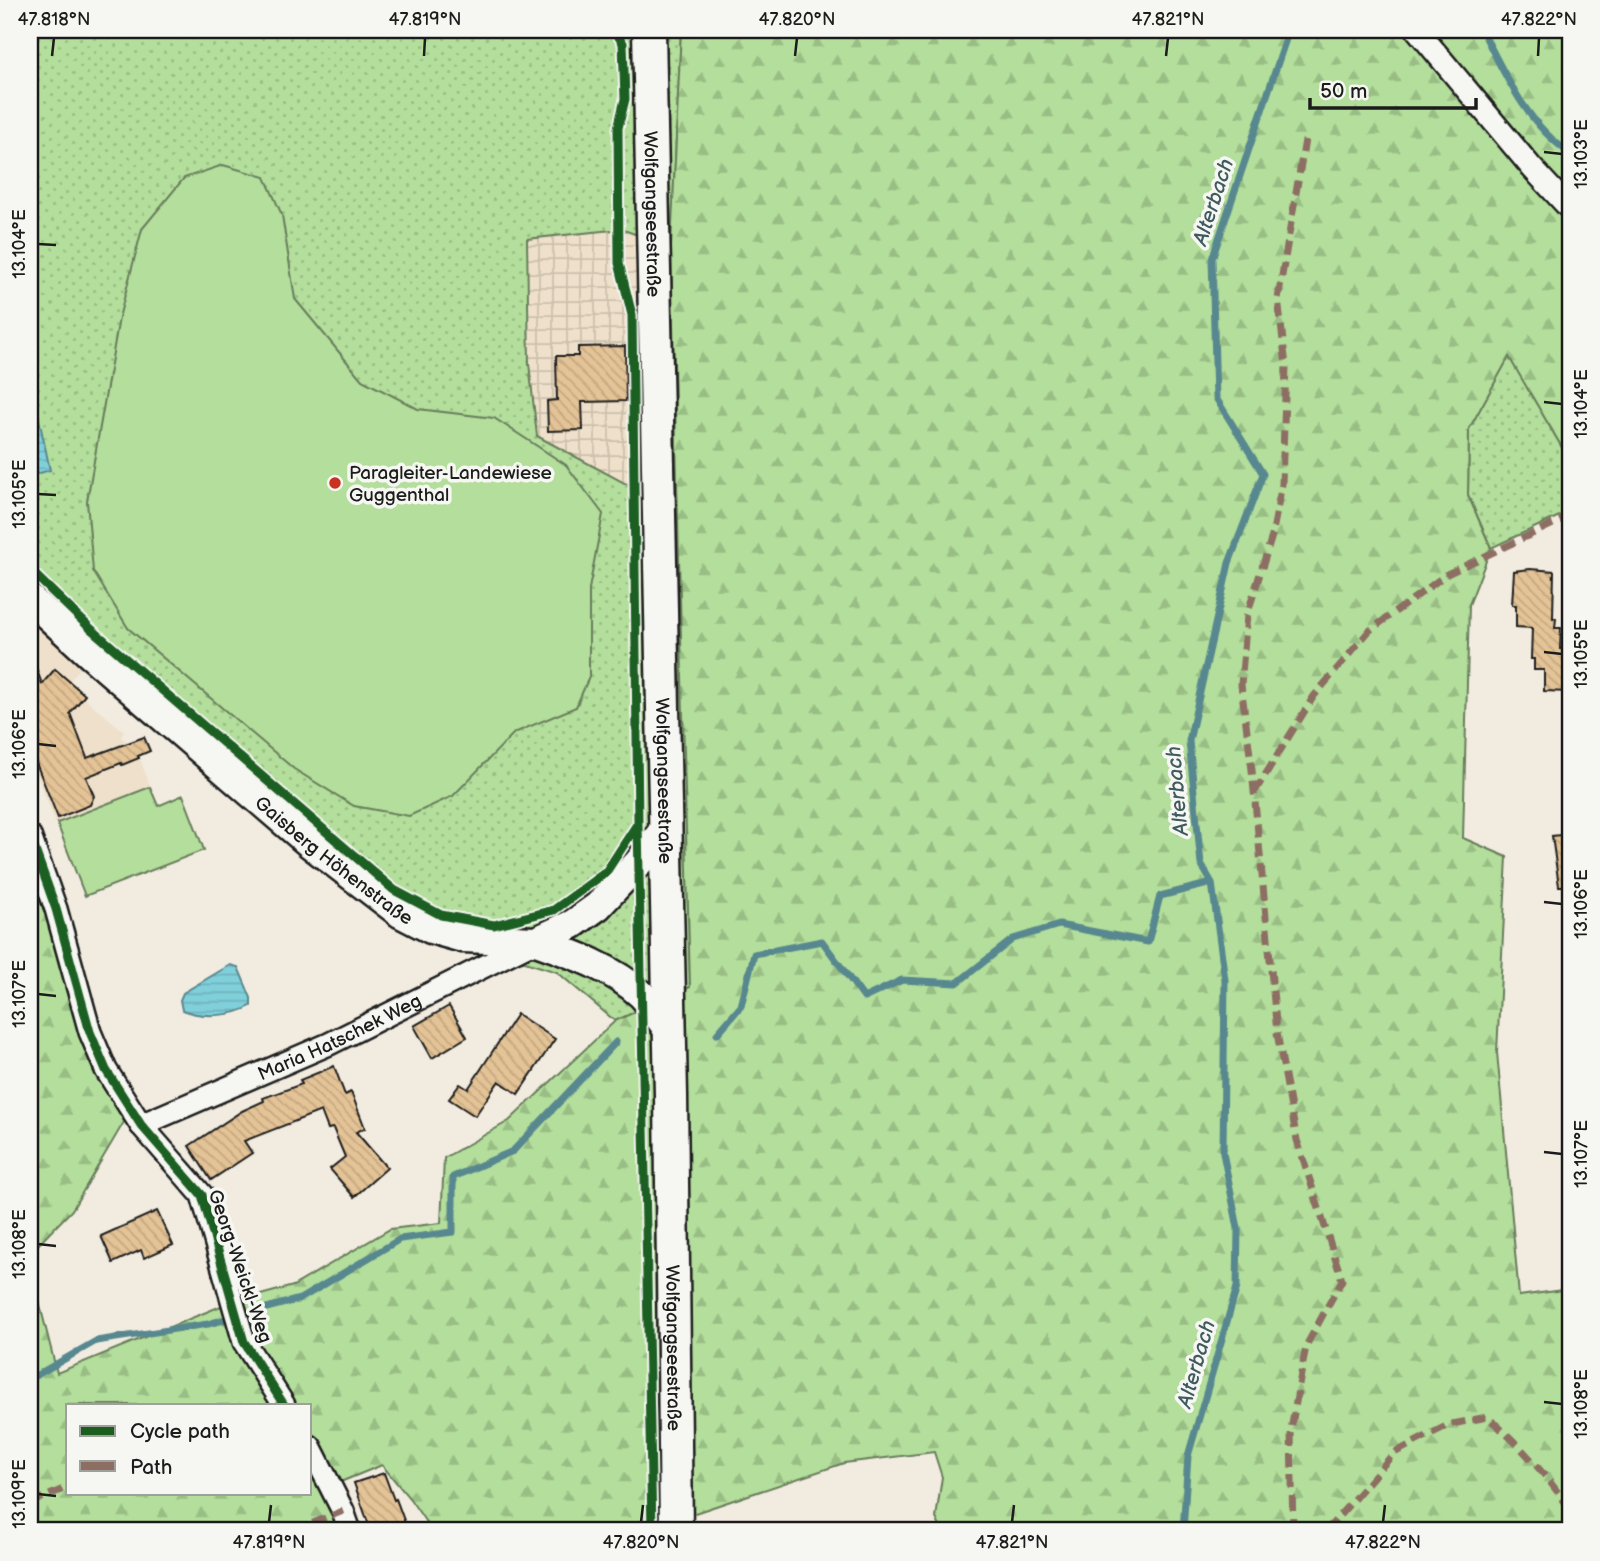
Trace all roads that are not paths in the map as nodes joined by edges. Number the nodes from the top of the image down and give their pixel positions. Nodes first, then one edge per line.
1 (1417, 30) edge
2 (646, 34) edge
3 (1570, 209) edge
4 (30, 599) edge
5 (665, 828) junction
6 (30, 836) edge
7 (536, 941) junction
8 (668, 1030) junction
9 (141, 1125) junction
10 (283, 1404) edge
11 (312, 1450) edge
12 (350, 1531) edge
13 (676, 1531) edge

1 - 3 street
2 - 5 main road, Wolfgangseestraße
4 - 7 main road, Gaisberg Höhenstraße
5 - 7 main road, Gaisberg Höhenstraße
5 - 8 main road, Wolfgangseestraße
6 - 9 street, Georg-Weickl-Weg
7 - 8 main road
7 - 9 street, Maria Hatschek Weg
8 - 13 main road, Wolfgangseestraße
9 - 10 street, Georg-Weickl-Weg
11 - 12 street

